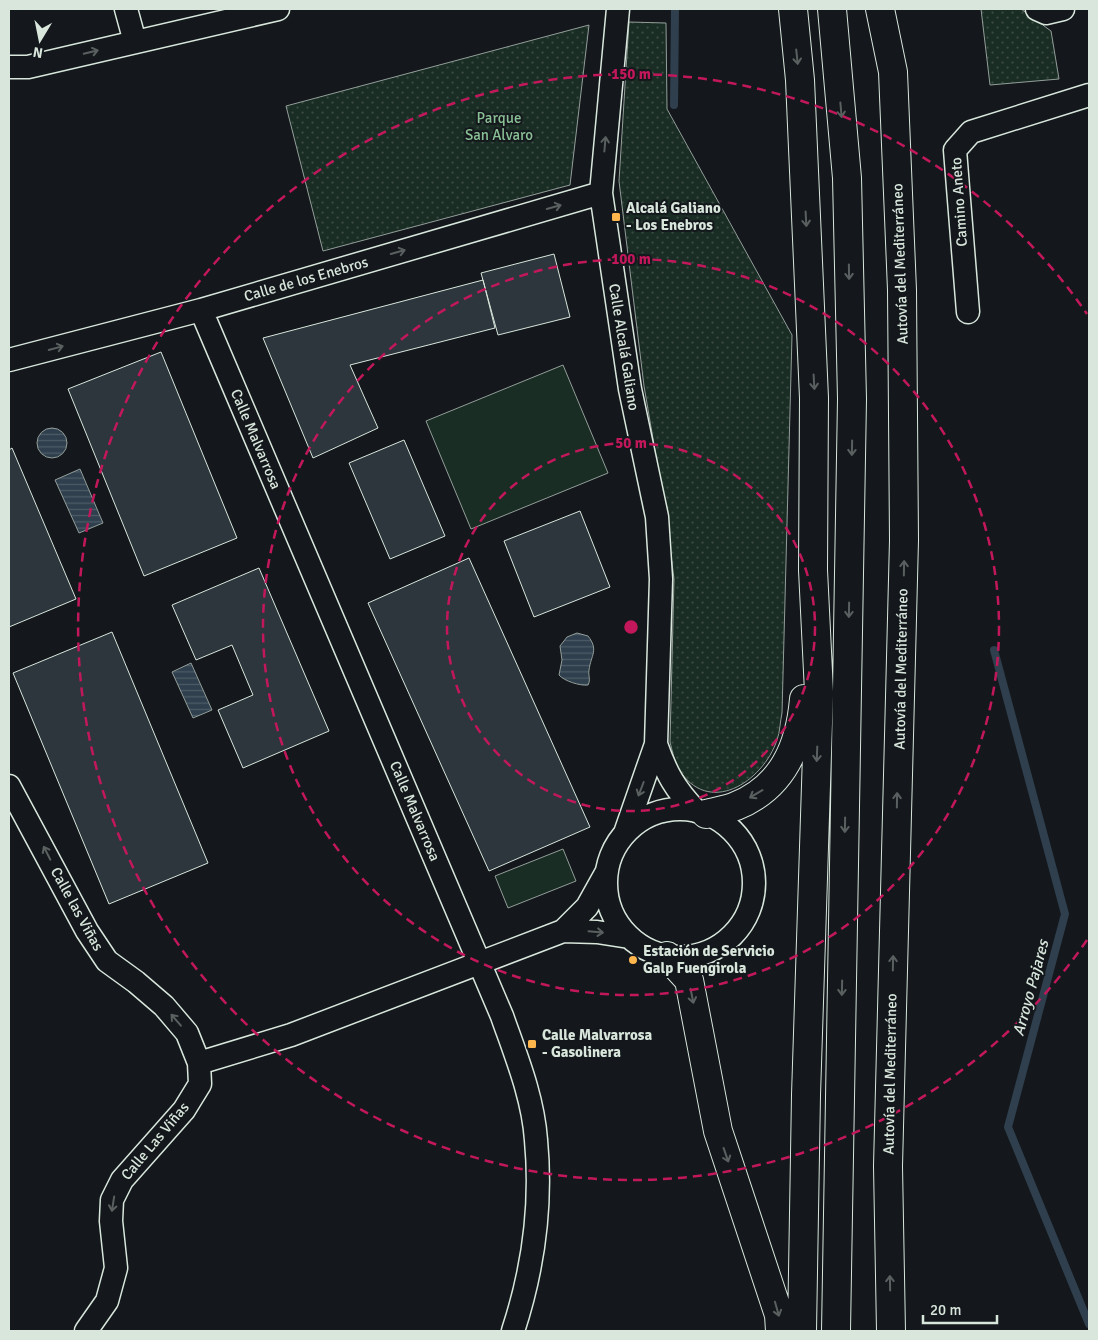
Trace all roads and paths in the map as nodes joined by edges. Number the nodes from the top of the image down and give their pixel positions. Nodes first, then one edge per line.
1 (126, 9) edge
2 (278, 9) edge
3 (618, 9) edge
4 (792, 9) edge
5 (832, 9) edge
6 (880, 9) edge
7 (900, 9) edge
8 (1037, 9) edge
9 (1063, 9) edge
10 (135, 42) junction
11 (9, 67) edge
12 (893, 72) junction
13 (1089, 94) edge
14 (601, 193) junction
15 (201, 310) junction
16 (968, 312) dead end
17 (9, 360) edge
18 (813, 570) junction
19 (656, 744) junction
20 (9, 786) edge
21 (701, 812) junction
22 (625, 833) junction
23 (606, 873) junction
24 (563, 931) junction
25 (629, 937) junction
26 (667, 956) junction
27 (479, 962) junction
28 (199, 1063) junction
29 (86, 1331) edge
30 (513, 1331) edge
31 (780, 1331) edge
32 (802, 1331) edge
33 (836, 1331) edge
34 (891, 1331) edge

1 - 10 street
2 - 10 street
14 -> 3 street, Calle Alcalá Galiano
4 -> 18 highway
5 -> 33 highway
6 - 12 highway, Autovía del Mediterráneo
7 - 12 highway
8 - 9 street
11 -> 10 street
34 -> 12 highway, Autovía del Mediterráneo
13 - 16 street, Camino Aneto
15 -> 14 street, Calle de los Enebros
14 - 19 street, Calle Alcalá Galiano
17 -> 15 street, Calle de los Enebros
15 - 27 street, Calle Malvarrosa
18 -> 21 highway
18 -> 32 highway
19 - 21 street, Calle Alcalá Galiano
19 -> 22 street, Calle Alcalá Galiano
28 -> 20 street, Calle las Viñas
21 - 22 street
21 - 26 street
22 - 23 street
23 - 24 street
23 - 25 street
24 -> 25 street
24 - 27 street
25 - 26 street
26 -> 31 highway
27 - 28 street
27 - 30 street, Calle Malvarrosa
28 -> 29 street, Calle Las Viñas

